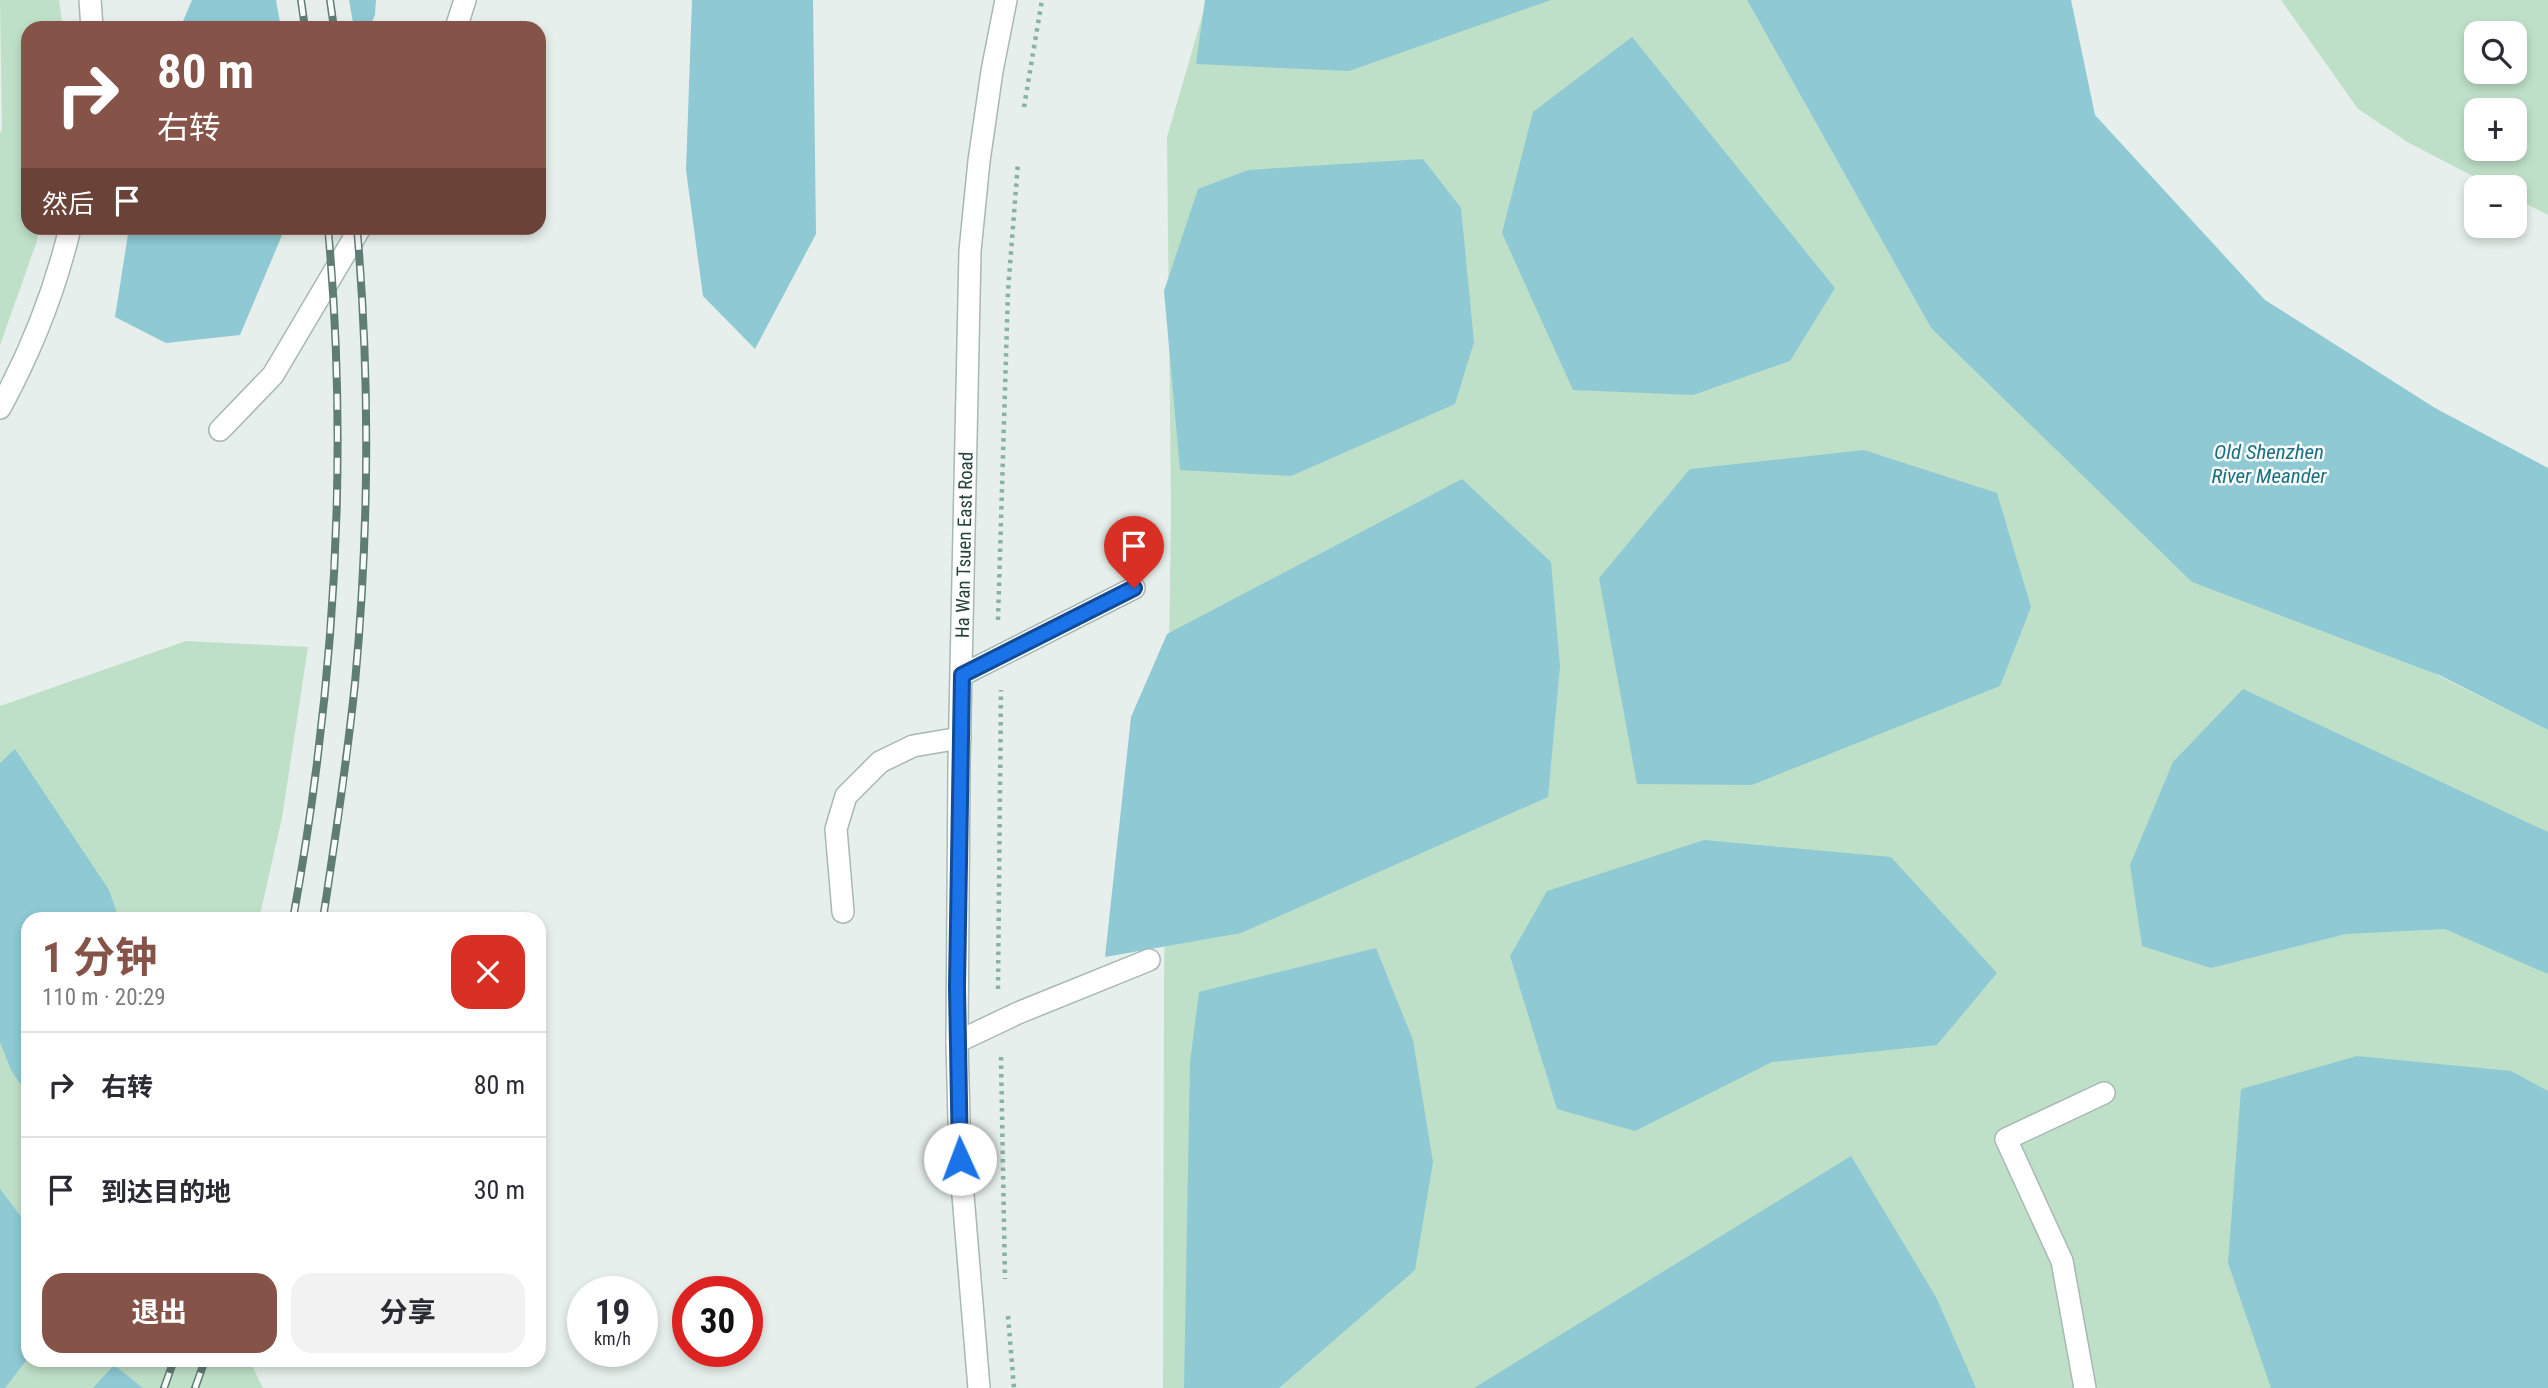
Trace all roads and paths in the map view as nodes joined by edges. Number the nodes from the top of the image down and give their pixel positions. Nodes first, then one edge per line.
1 (90, 0) edge
2 (465, 0) edge
3 (1006, 0) edge
4 (1042, 0) edge
5 (92, 21) edge
6 (458, 21) edge
7 (1024, 107) dead end
8 (1018, 162) dead end
9 (68, 235) edge
10 (356, 235) edge
11 (0, 408) edge
12 (220, 430) dead end
13 (1134, 588) dead end
14 (998, 625) dead end
15 (962, 675) junction
16 (1002, 679) dead end
17 (960, 738) junction
18 (843, 912) dead end
19 (1149, 960) dead end
20 (998, 997) dead end
21 (957, 1042) junction
22 (1000, 1049) dead end
23 (2104, 1093) dead end
24 (1006, 1291) dead end
25 (1007, 1305) dead end
26 (979, 1388) edge
27 (1014, 1388) edge
28 (2085, 1388) edge

1 - 5 street
2 - 6 street
3 - 15 street, Ha Wan Tsuen East Road
4 - 7 path
8 - 14 path
9 - 11 street
10 - 12 street
13 - 15 street
15 - 17 street, Ha Wan Tsuen East Road
16 - 20 path
17 - 18 street
17 - 21 street, Ha Wan Tsuen East Road
19 - 21 street
21 - 26 street, Ha Wan Tsuen East Road
22 - 24 path
23 - 28 street
25 - 27 path

